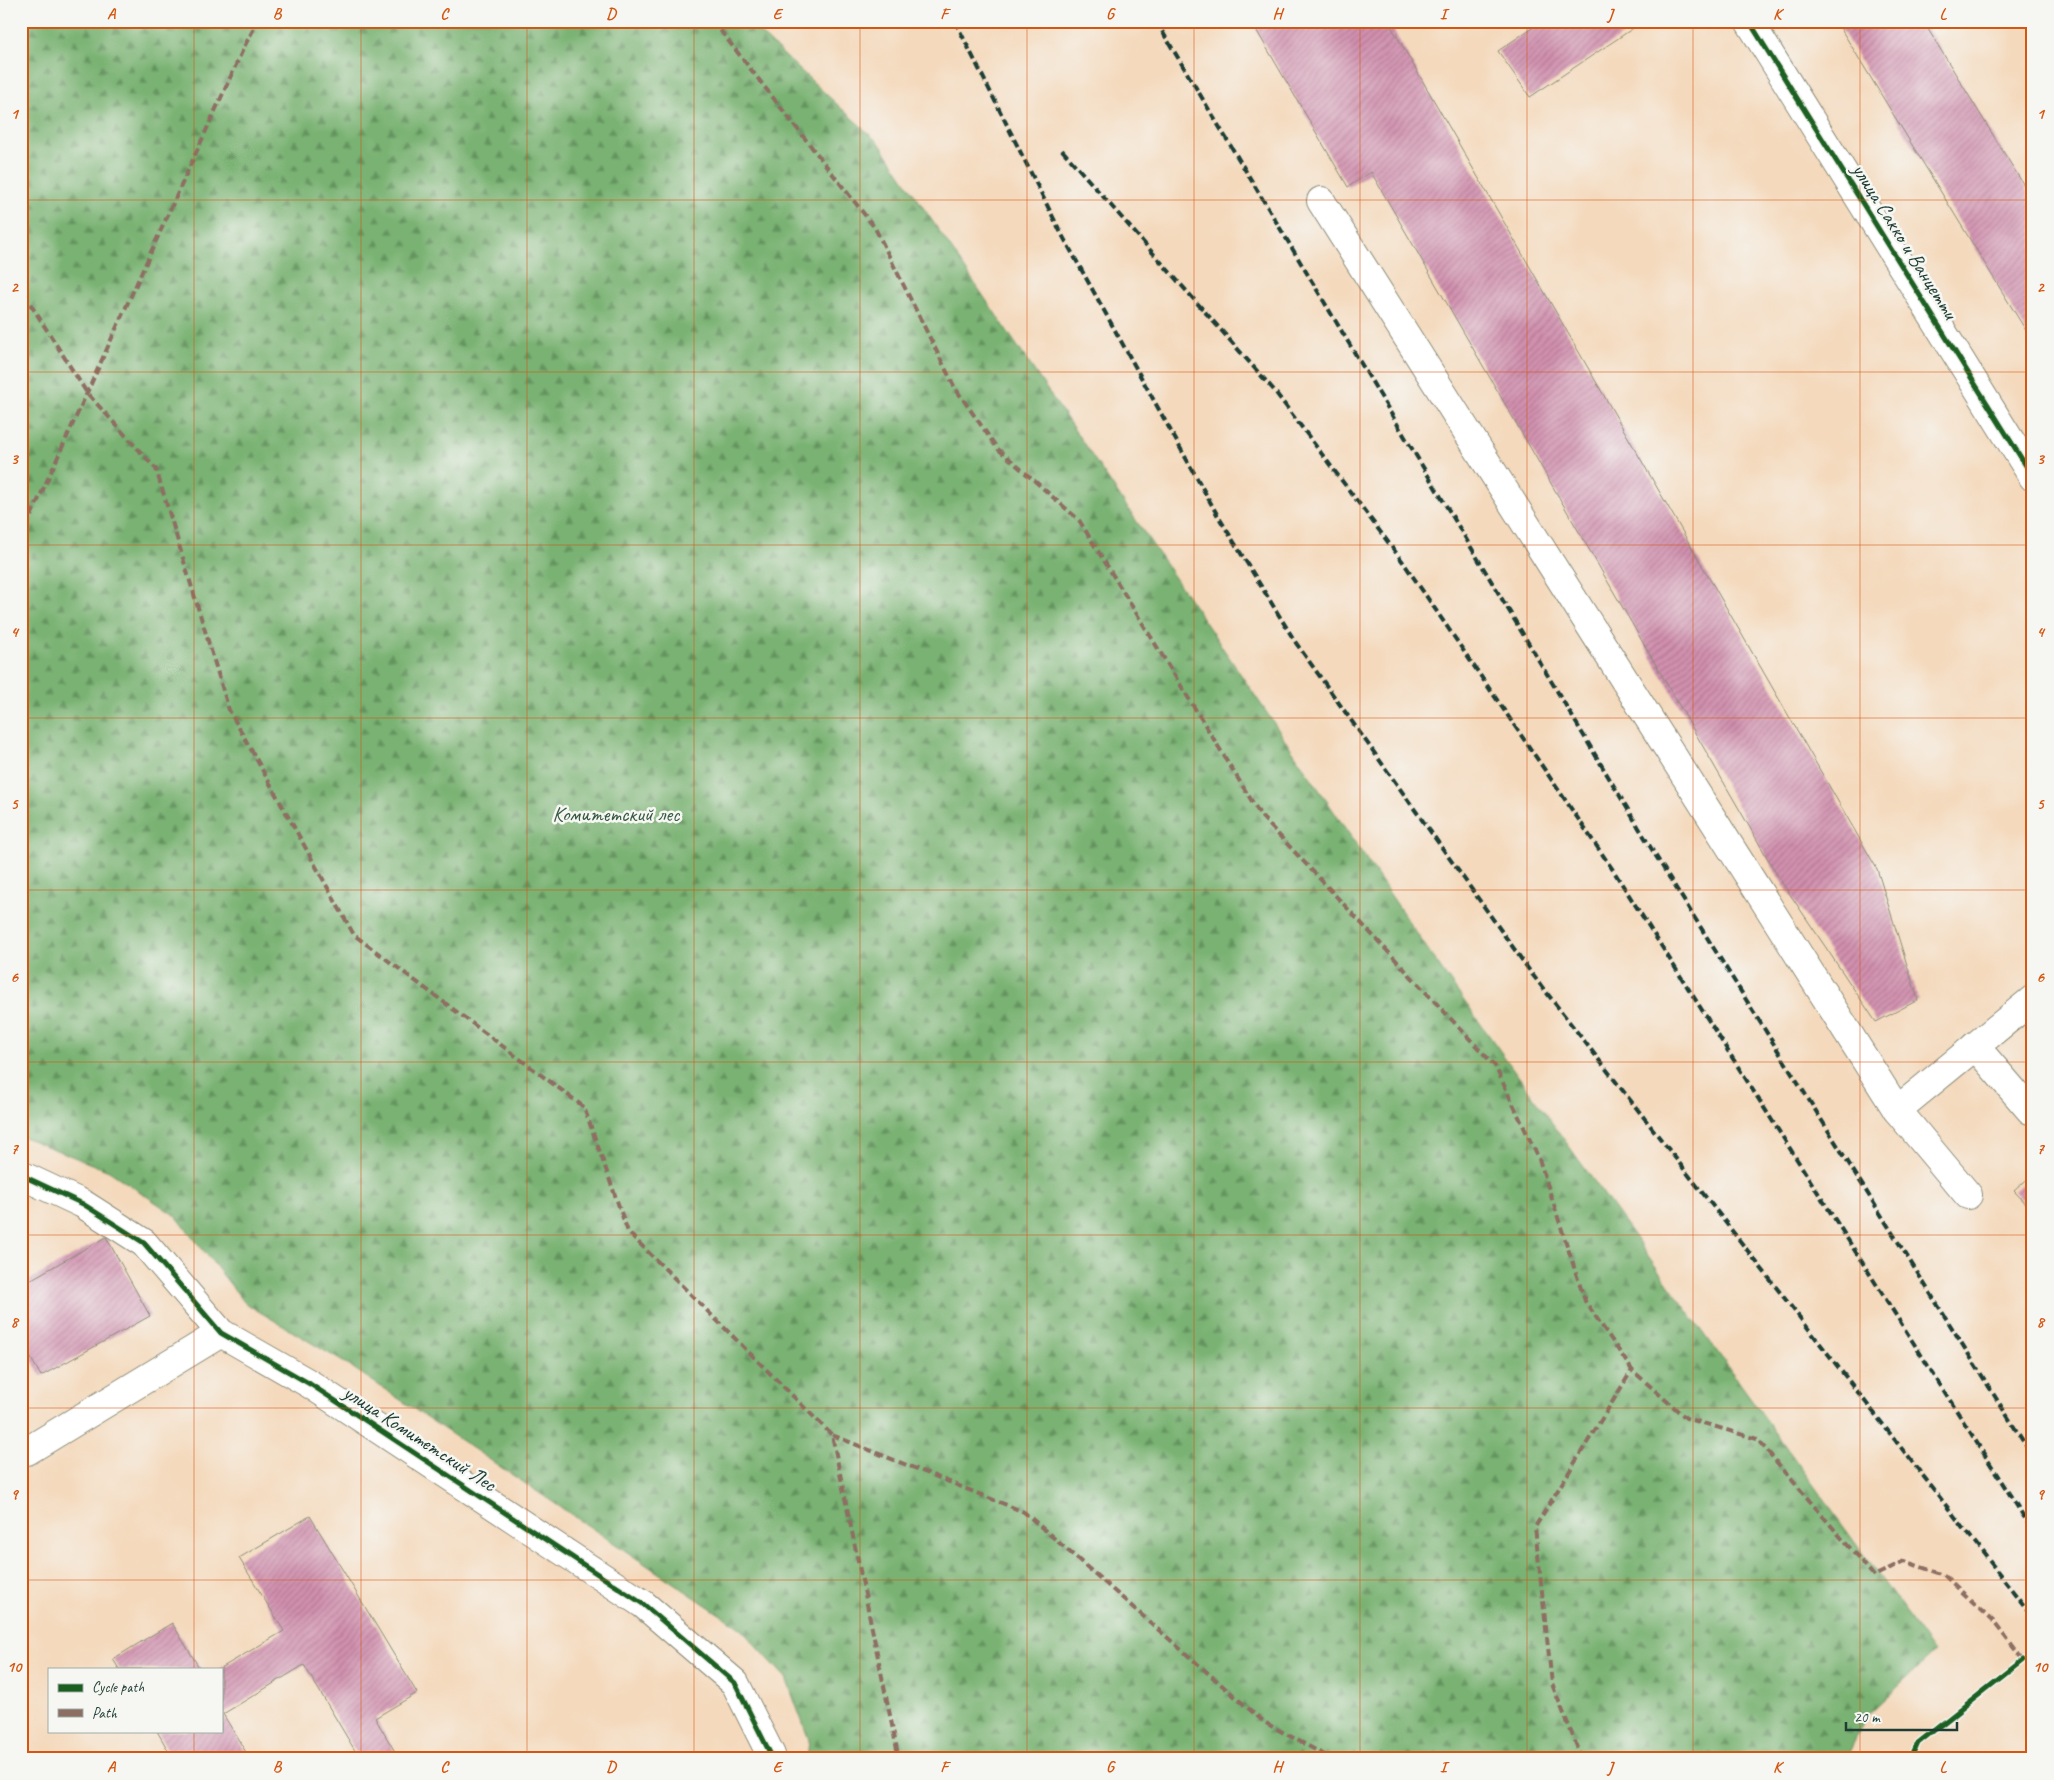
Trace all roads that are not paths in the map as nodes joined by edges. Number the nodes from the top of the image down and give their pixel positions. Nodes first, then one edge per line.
1 (1749, 21) edge
2 (1321, 202) dead end
3 (2033, 477) edge
4 (2033, 1000) edge
5 (1975, 1046) junction
6 (2033, 1107) edge
7 (1897, 1110) junction
8 (21, 1175) edge
9 (1968, 1195) dead end
10 (221, 1334) junction
11 (21, 1451) edge
12 (770, 1759) edge

1 - 3 street, улица Сакко и Ванцетти
2 - 7 street
4 - 5 street
5 - 6 street
5 - 7 street
7 - 9 street
8 - 10 street, улица Комитетский Лес
10 - 11 street
10 - 12 street, улица Комитетский Лес

